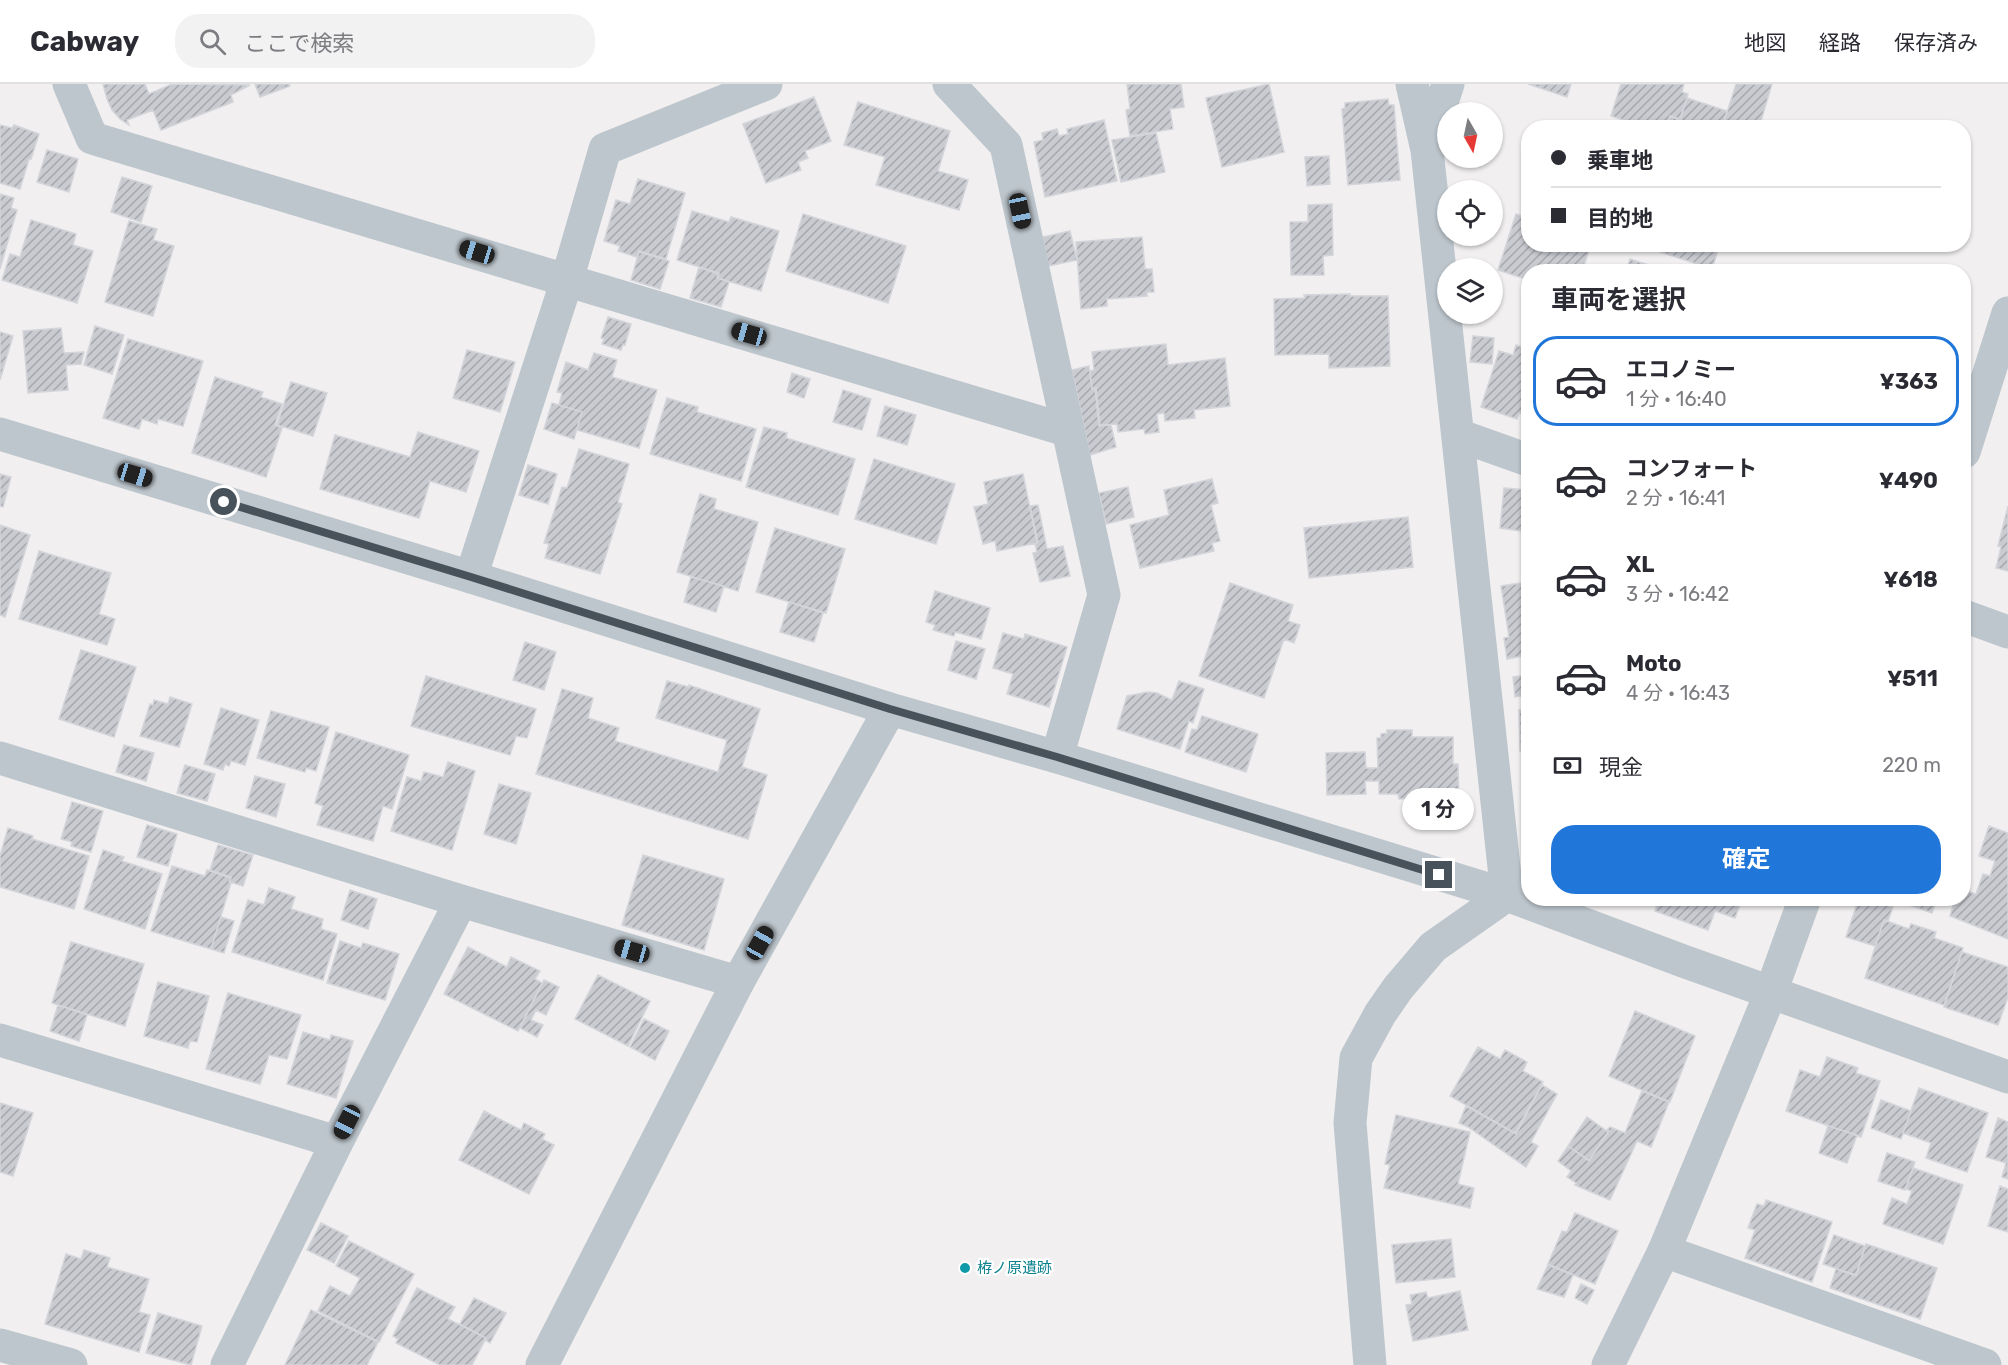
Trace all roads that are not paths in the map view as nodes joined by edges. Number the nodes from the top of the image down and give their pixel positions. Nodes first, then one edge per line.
1 (69, 84) edge
2 (766, 84) edge
3 (949, 84) edge
4 (1412, 84) edge
5 (1448, 84) edge
6 (1427, 150) junction
7 (567, 279) junction
8 (2008, 313) edge
9 (2003, 348) edge
10 (1066, 430) junction
11 (1971, 433) edge
12 (0, 434) edge
13 (1458, 435) junction
14 (1521, 458) edge
15 (471, 577) junction
16 (1971, 619) edge
17 (2008, 632) edge
18 (890, 709) junction
19 (1057, 757) junction
20 (0, 758) edge
21 (1507, 896) junction
22 (461, 901) junction
23 (1521, 901) edge
24 (1534, 906) edge
25 (1802, 906) edge
26 (738, 982) junction
27 (1771, 992) junction
28 (0, 1040) edge
29 (2008, 1077) edge
30 (337, 1142) junction
31 (1664, 1251) junction
32 (0, 1345) edge
33 (71, 1365) edge
34 (226, 1365) edge
35 (542, 1365) edge
36 (1371, 1365) edge
37 (1608, 1365) edge
38 (1985, 1365) edge

1 - 7 street
2 - 7 street
3 - 10 street
4 - 6 street
5 - 6 street
6 - 13 street
7 - 10 street
7 - 15 street
8 - 9 street
9 - 11 street
10 - 19 street
12 - 15 street
13 - 14 street
13 - 21 street
15 - 18 street
16 - 17 street
18 - 19 street
18 - 26 street
19 - 21 street
20 - 22 street
21 - 23 street
21 - 36 street
22 - 26 street
22 - 30 street
24 - 27 street
25 - 27 street
26 - 35 street
27 - 29 street
27 - 31 street
28 - 30 street
30 - 34 street
31 - 37 street
31 - 38 street
32 - 33 street

